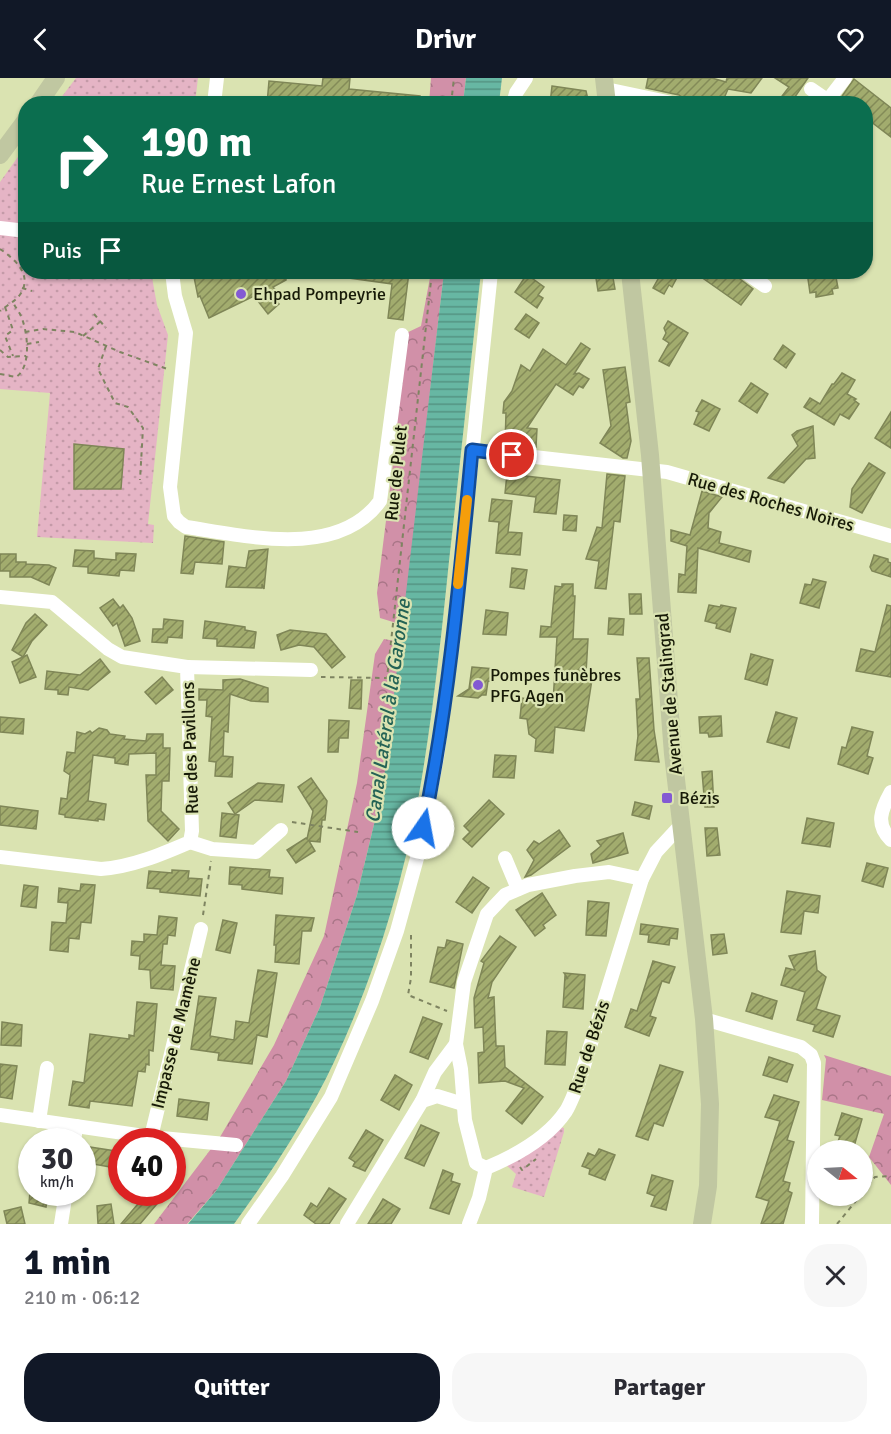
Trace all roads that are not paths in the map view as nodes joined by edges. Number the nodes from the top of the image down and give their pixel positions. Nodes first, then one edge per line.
1 (56, 78) edge
2 (217, 78) edge
3 (526, 78) edge
4 (845, 78) edge
5 (603, 84) edge
6 (811, 89) dead end
7 (44, 96) edge
8 (215, 96) edge
9 (515, 96) edge
10 (647, 96) edge
11 (821, 96) edge
12 (834, 96) edge
13 (18, 131) edge
14 (0, 155) edge
15 (0, 228) edge
16 (18, 230) edge
17 (173, 279) edge
18 (490, 279) edge
19 (631, 279) edge
20 (755, 279) edge
21 (765, 286) dead end
22 (402, 335) dead end
23 (472, 450) junction
24 (651, 469) junction
25 (891, 536) edge
26 (0, 597) edge
27 (187, 666) junction
28 (311, 670) road end
29 (891, 792) edge
30 (681, 825) junction
31 (281, 830) road end
32 (891, 840) edge
33 (190, 842) junction
34 (684, 849) junction
35 (0, 857) edge
36 (505, 858) dead end
37 (645, 873) junction
38 (518, 889) junction
39 (201, 929) road end
40 (704, 1019) junction
41 (456, 1044) junction
42 (47, 1068) dead end
43 (422, 1101) junction
44 (463, 1104) junction
45 (0, 1115) edge
46 (39, 1121) junction
47 (76, 1126) joint
48 (153, 1128) edge
49 (108, 1131) edge
50 (186, 1140) edge
51 (236, 1145) dead end
52 (486, 1168) junction
53 (64, 1206) edge
54 (61, 1224) edge
55 (249, 1224) edge
56 (347, 1224) edge
57 (469, 1224) edge
58 (702, 1224) edge
59 (812, 1224) edge

1 - 7 main road
2 - 8 street
3 - 9 street
4 - 12 street
5 - 10 street
6 - 11 street
13 - 14 main road
15 - 16 street
17 - 22 street
18 - 23 street
19 - 24 main road, Avenue de Stalingrad
20 - 21 street
23 - 24 street, Rue des Roches Noires
23 - 55 street
24 - 25 street, Rue des Roches Noires
24 - 30 main road, Avenue de Stalingrad
26 - 27 street, Rue des Pavillons
27 - 28 street
27 - 33 street, Rue des Pavillons
29 - 32 street
30 - 34 main road, Avenue de Stalingrad
30 - 37 street, Rue de Bézis
31 - 33 street
33 - 35 street
34 - 37 street
34 - 40 main road, Avenue de Stalingrad
36 - 38 street
37 - 38 street
37 - 52 street, Rue de Bézis
38 - 41 street
39 - 48 street, Impasse de Mamène
40 - 58 main road, Avenue de Stalingrad
40 - 59 street
41 - 43 street
41 - 44 street
42 - 46 street
43 - 44 street
43 - 56 street
44 - 52 street
45 - 46 street
46 - 47 street
47 - 49 street
50 - 51 street
52 - 57 street
53 - 54 street

